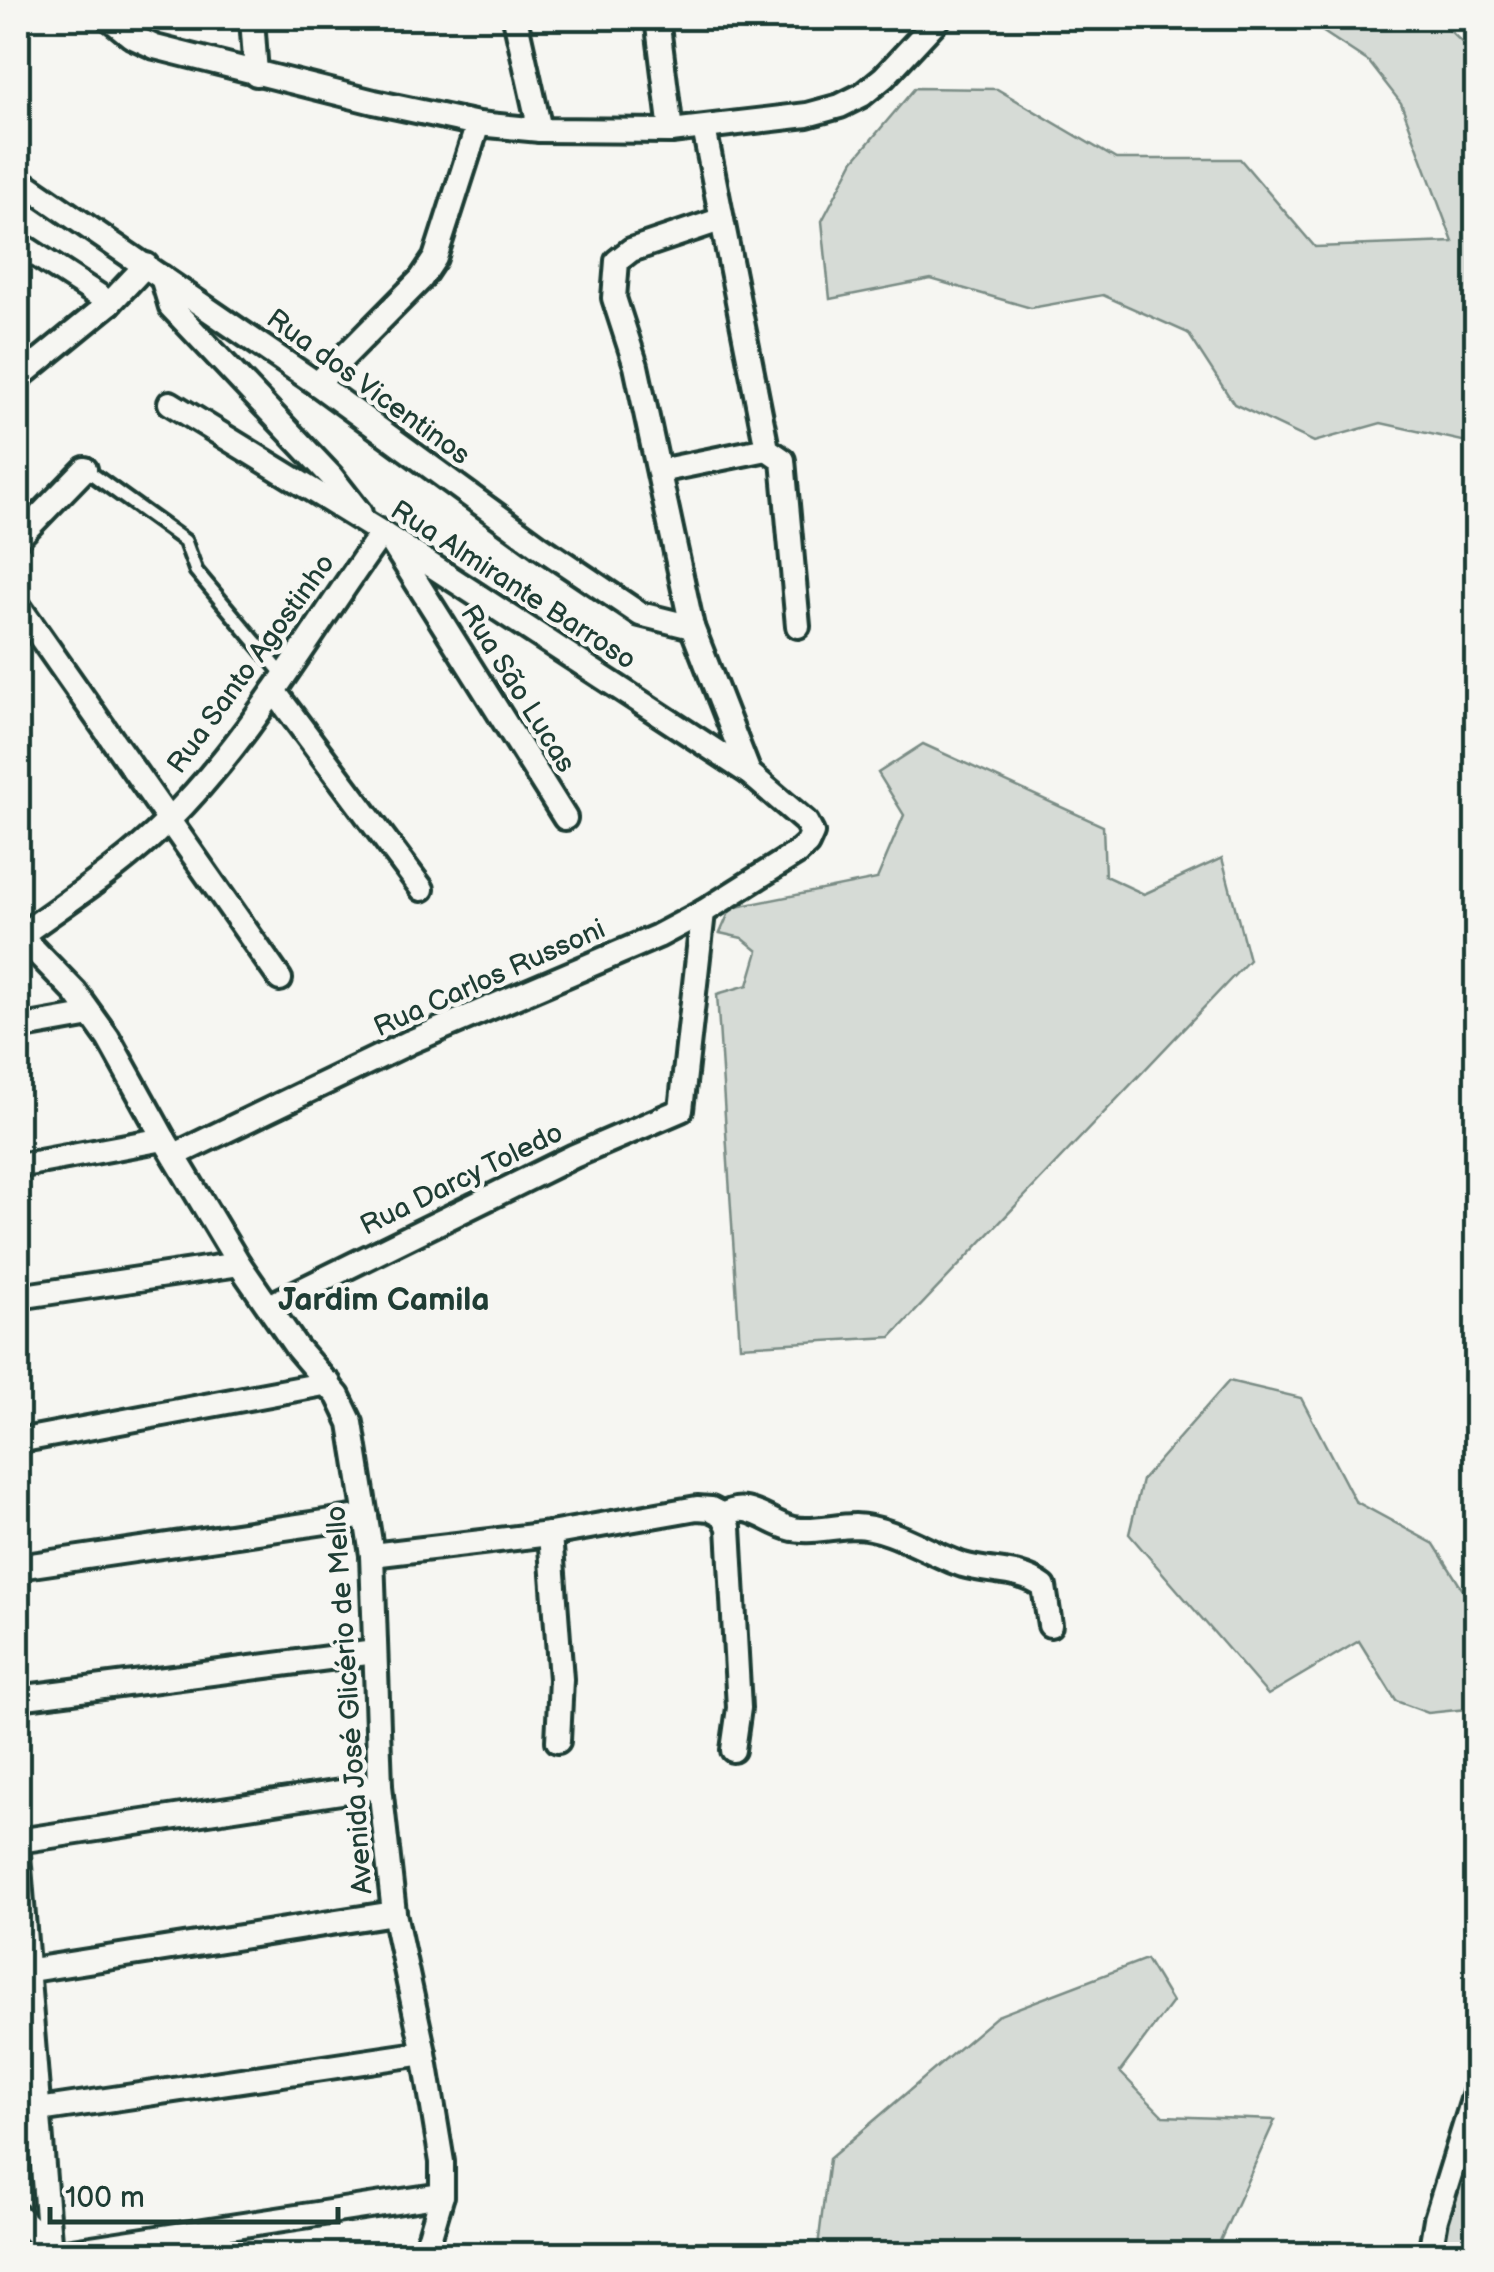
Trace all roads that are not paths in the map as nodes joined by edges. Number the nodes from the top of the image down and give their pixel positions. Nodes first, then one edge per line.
1 (109, 18) edge
2 (252, 18) edge
3 (515, 18) edge
4 (657, 18) edge
5 (939, 18) edge
6 (256, 74) junction
7 (478, 124) junction
8 (704, 128) junction
9 (540, 130) junction
10 (671, 131) junction
11 (18, 179) edge
12 (720, 220) junction
13 (18, 243) edge
14 (154, 271) junction
15 (110, 303) junction
16 (18, 378) edge
17 (317, 384) junction
18 (170, 404) dead end
19 (766, 449) junction
20 (85, 469) joint
21 (659, 472) junction
22 (380, 532) junction
23 (18, 538) edge
24 (18, 605) edge
25 (798, 626) dead end
26 (692, 627) junction
27 (279, 683) junction
28 (749, 773) junction
29 (565, 818) dead end
30 (168, 822) junction
31 (812, 833) joint
32 (422, 889) dead end
33 (703, 912) junction
34 (19, 934) edge
35 (280, 979) dead end
36 (92, 1015) junction
37 (18, 1028) edge
38 (169, 1147) junction
39 (18, 1166) edge
40 (239, 1264) junction
41 (18, 1298) edge
42 (269, 1306) junction
43 (329, 1384) junction
44 (18, 1441) edge
45 (723, 1515) junction
46 (366, 1516) junction
47 (550, 1534) junction
48 (372, 1555) junction
49 (18, 1567) edge
50 (1050, 1625) dead end
51 (374, 1652) junction
52 (18, 1698) edge
53 (558, 1741) dead end
54 (733, 1750) dead end
55 (380, 1786) junction
56 (18, 1841) edge
57 (18, 1854) edge
58 (394, 1913) junction
59 (22, 1972) edge
60 (424, 2053) junction
61 (1476, 2090) edge
62 (39, 2110) junction
63 (442, 2195) junction
64 (18, 2216) edge
65 (50, 2252) edge
66 (422, 2254) edge
67 (1430, 2254) edge

1 - 6 street
2 - 6 street
3 - 9 street
4 - 10 street
5 - 8 street
6 - 7 street
7 - 9 street
7 - 17 street
8 - 10 street
8 - 12 street
9 - 10 street
11 - 14 street, Rua dos Vicentinos
12 - 19 street
12 - 21 street
13 - 15 street
14 - 15 street
14 - 17 street, Rua dos Vicentinos
14 - 22 street
15 - 16 street
17 - 26 street, Rua dos Vicentinos
18 - 22 street, Rua Almirante Barroso
19 - 21 street
19 - 25 street
20 - 23 street
20 - 27 lane
21 - 26 street
22 - 27 street, Rua Santo Agostinho
22 - 28 street, Rua Almirante Barroso
22 - 29 street, Rua São Lucas
24 - 30 street
26 - 28 street
27 - 30 street, Rua Santo Agostinho
27 - 32 street
28 - 31 street, Rua Almirante Barroso
30 - 34 street, Rua Santo Agostinho
30 - 35 street
31 - 33 street, Rua Carlos Russoni
33 - 38 street, Rua Carlos Russoni
33 - 42 street, Rua Darcy Toledo
34 - 36 street, Avenida José Glicério de Mello
36 - 37 street
36 - 38 street, Avenida José Glicério de Mello
38 - 39 street, Rua Carlos Russoni
38 - 40 street, Avenida José Glicério de Mello
40 - 41 street
40 - 42 street, Avenida José Glicério de Mello
42 - 43 street, Avenida José Glicério de Mello
43 - 44 street
43 - 46 street, Avenida José Glicério de Mello
45 - 47 street
45 - 50 street
45 - 54 street
46 - 48 street, Avenida José Glicério de Mello
46 - 49 street
47 - 48 street
47 - 53 street
48 - 51 street, Avenida José Glicério de Mello
51 - 52 street
51 - 55 street, Avenida José Glicério de Mello
55 - 56 street
55 - 58 street, Avenida José Glicério de Mello
57 - 59 street
58 - 59 street
58 - 60 street, Avenida José Glicério de Mello
59 - 62 street
60 - 62 street
60 - 63 street, Avenida José Glicério de Mello
61 - 67 street
62 - 65 street
63 - 65 street
63 - 66 street
64 - 65 street

